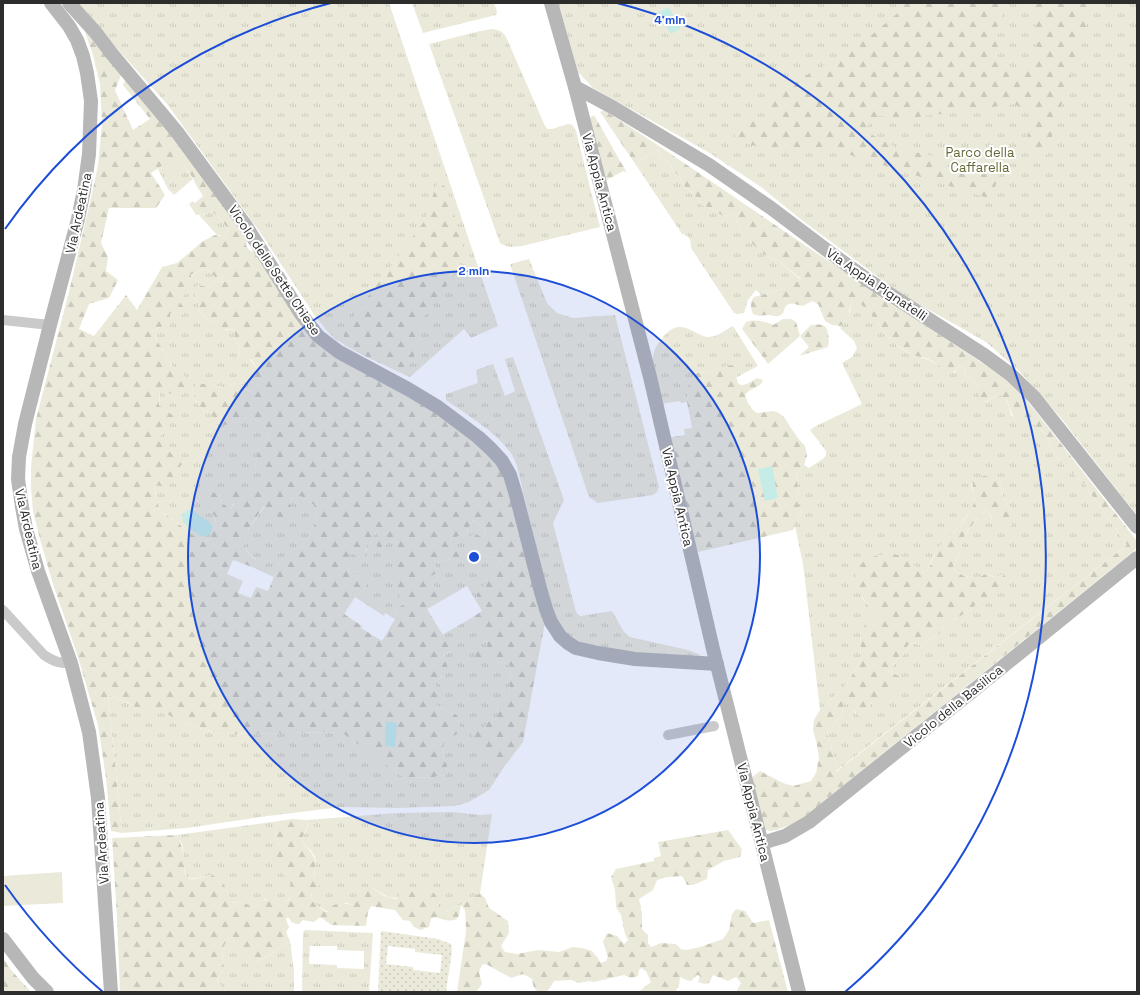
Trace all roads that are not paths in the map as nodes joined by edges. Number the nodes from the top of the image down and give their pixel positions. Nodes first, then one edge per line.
1 (51, 3) edge
2 (69, 3) edge
3 (552, 3) edge
4 (575, 88) junction
5 (3, 320) edge
6 (50, 325) junction
7 (1137, 527) edge
8 (1137, 558) edge
9 (3, 610) edge
10 (70, 663) junction
11 (718, 664) junction
12 (714, 726) dead end
13 (668, 735) dead end
14 (762, 844) junction
15 (3, 938) edge
16 (47, 992) edge
17 (111, 992) edge
18 (799, 992) edge

1 - 6 main road, Via Ardeatina
2 - 11 main road, Vicolo delle Sette Chiese
3 - 4 main road, Via Appia Antica
4 - 7 main road, Via Appia Pignatelli
4 - 11 main road, Via Appia Antica
5 - 6 street
6 - 10 main road, Via Ardeatina
8 - 14 main road, Vicolo della Basilica
9 - 10 street
10 - 17 main road, Via Ardeatina
11 - 14 main road, Via Appia Antica
12 - 13 street
14 - 18 main road, Via Appia Antica
15 - 16 main road

